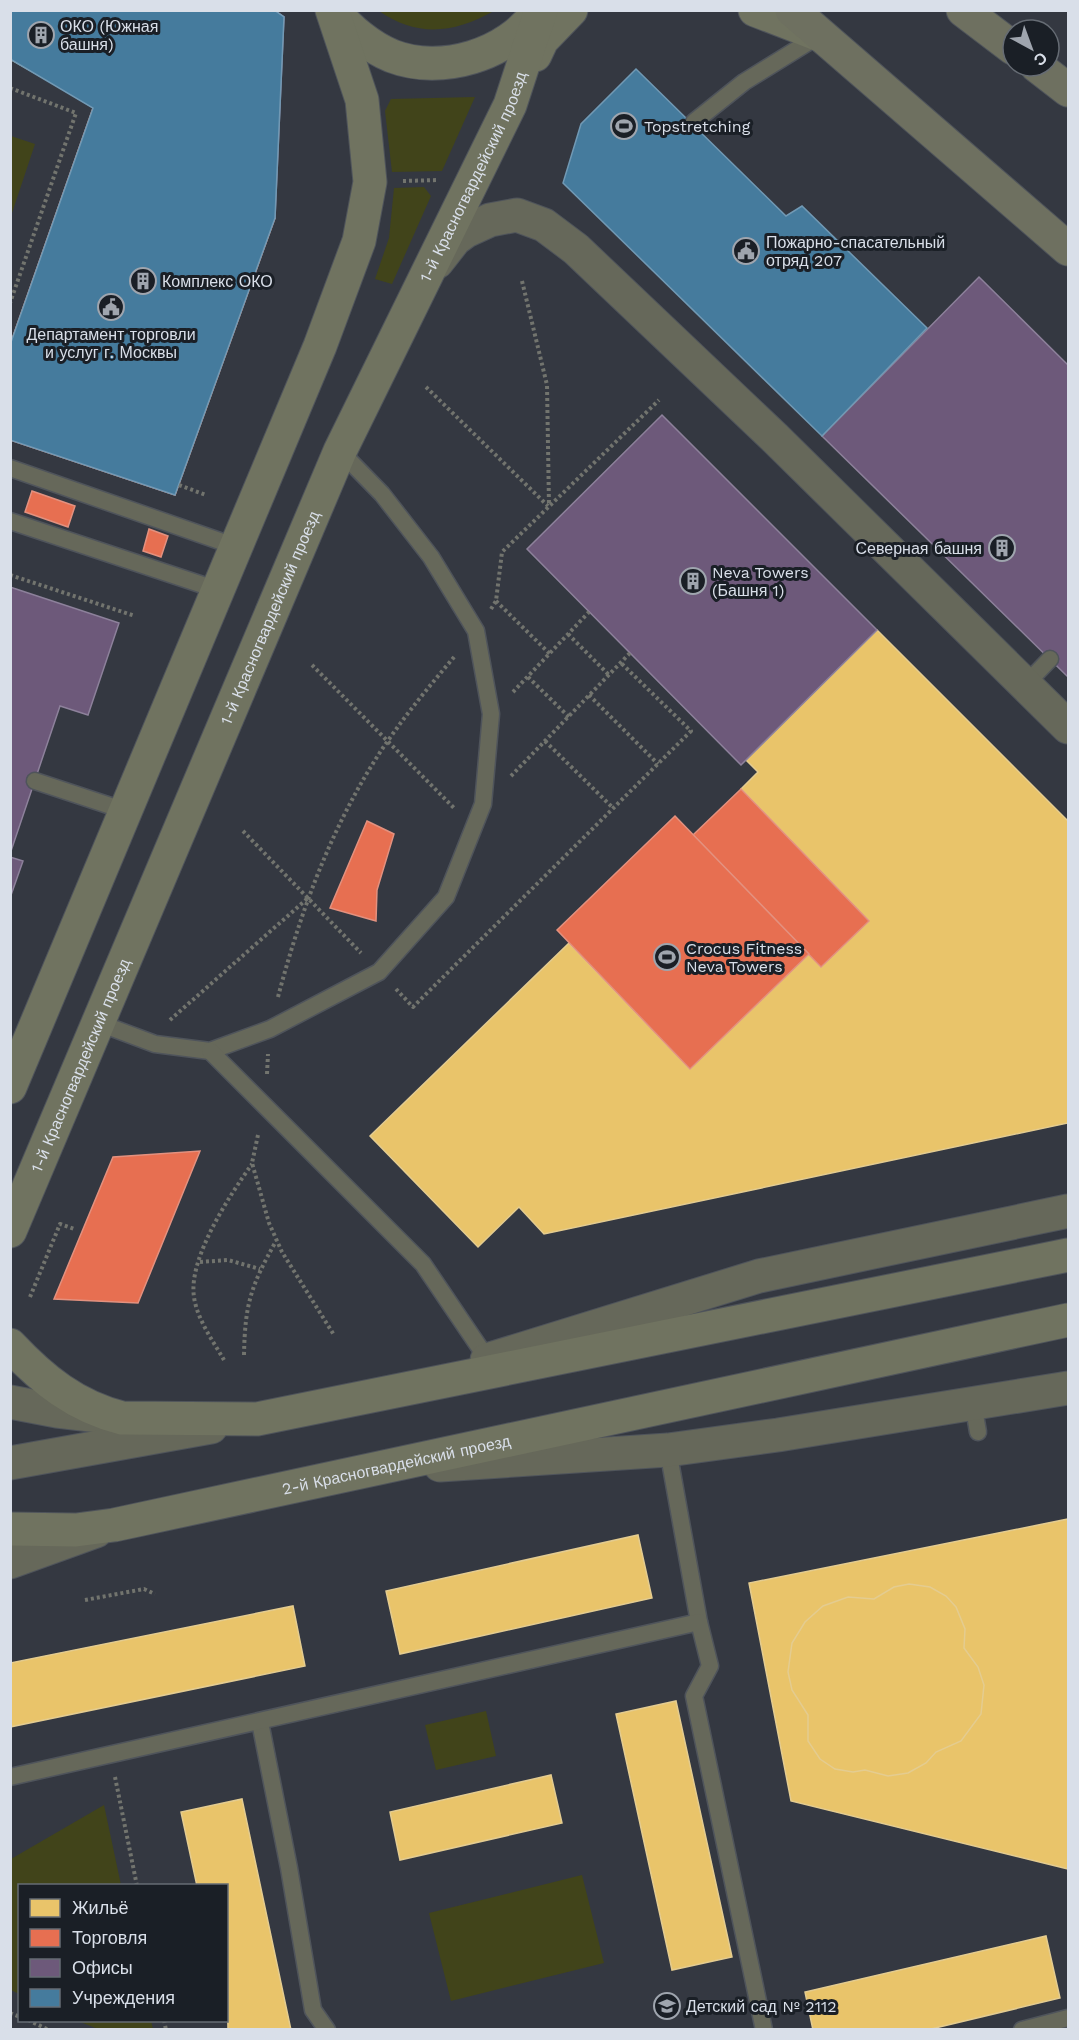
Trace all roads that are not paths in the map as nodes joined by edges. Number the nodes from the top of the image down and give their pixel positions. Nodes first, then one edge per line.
1 (332, 10) edge
2 (539, 10) edge
3 (572, 10) edge
4 (755, 10) edge
5 (792, 10) edge
6 (963, 10) edge
7 (820, 35) junction
8 (1001, 39) edge
9 (1052, 78) edge
10 (1068, 90) edge
11 (510, 105) junction
12 (694, 122) dead end
13 (1068, 249) edge
14 (425, 278) junction
15 (340, 451) junction
16 (10, 468) edge
17 (10, 521) edge
18 (237, 547) junction
19 (218, 590) junction
20 (1050, 659) dead end
21 (1026, 684) junction
22 (1068, 726) edge
23 (35, 781) dead end
24 (126, 811) junction
25 (99, 1023) junction
26 (210, 1051) junction
27 (10, 1087) edge
28 (1068, 1211) edge
29 (10, 1231) edge
30 (1068, 1255) edge
31 (1068, 1320) edge
32 (10, 1345) edge
33 (488, 1360) junction
34 (1068, 1388) edge
35 (357, 1400) junction
36 (10, 1402) edge
37 (122, 1418) junction
38 (257, 1419) junction
39 (668, 1450) junction
40 (10, 1463) edge
41 (357, 1471) junction
42 (114, 1525) junction
43 (10, 1529) edge
44 (10, 1562) edge
45 (699, 1622) junction
46 (260, 1722) junction
47 (10, 1777) edge
48 (1068, 2018) edge
49 (327, 2030) edge
50 (764, 2030) edge
51 (1023, 2030) edge

1 - 2 main road
1 - 18 main road
2 - 11 main road, 1-й Красногвардейский проезд
3 - 11 main road
4 - 7 main road
5 - 7 main road
6 - 8 main road
7 - 12 lane
7 - 13 main road
9 - 10 main road
11 - 14 main road, 1-й Красногвардейский проезд
14 - 15 main road, 1-й Красногвардейский проезд
14 - 21 street
15 - 25 main road, 1-й Красногвардейский проезд
15 - 26 lane
16 - 18 lane
17 - 19 lane
18 - 19 main road
19 - 24 main road
20 - 21 lane
21 - 22 street
23 - 24 lane
24 - 27 main road
25 - 26 lane
25 - 29 main road, 1-й Красногвардейский проезд
26 - 33 lane
28 - 33 street
30 - 35 main road
31 - 41 main road, 2-й Красногвардейский проезд
32 - 37 main road
33 - 35 street
34 - 39 street
35 - 38 main road
36 - 37 street
37 - 38 main road
38 - 40 street
39 - 41 street
39 - 45 lane
41 - 42 main road, 2-й Красногвардейский проезд
42 - 43 main road, 2-й Красногвардейский проезд
42 - 44 street
45 - 46 lane
45 - 50 lane
46 - 47 lane
46 - 49 lane
48 - 51 lane

